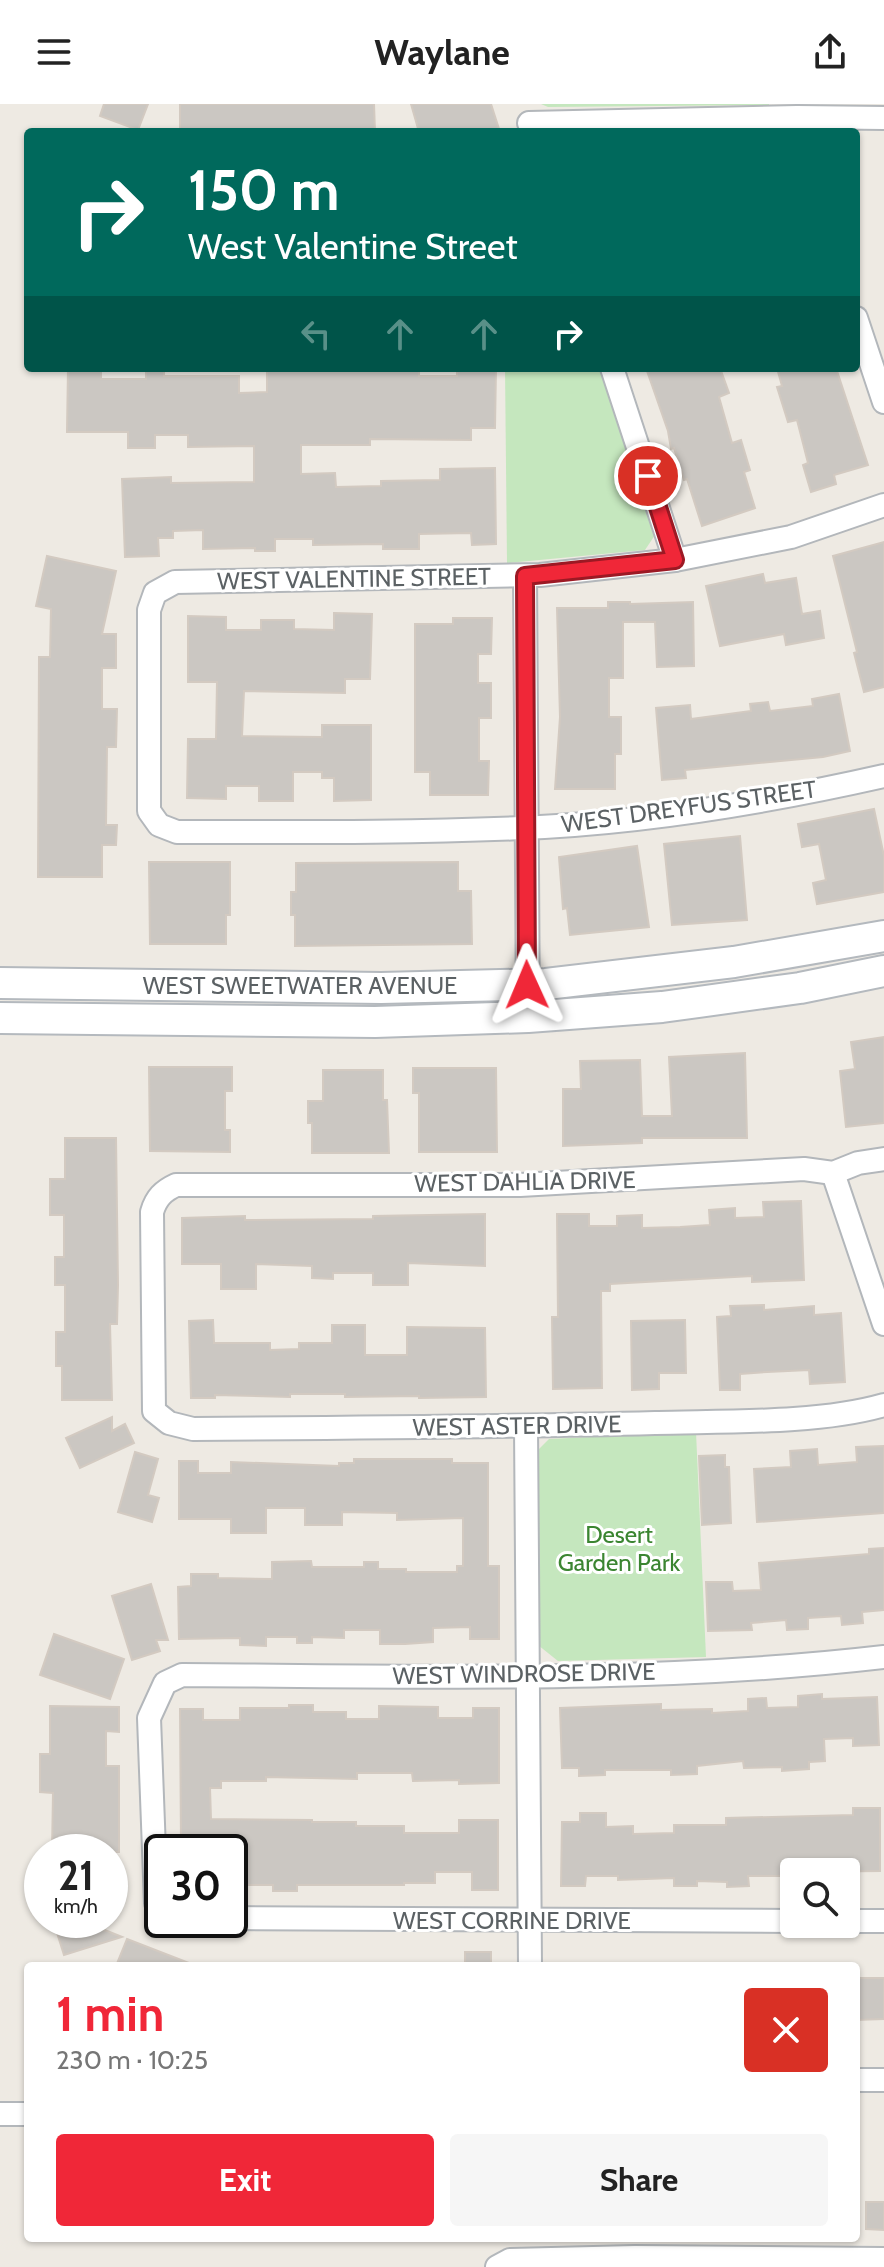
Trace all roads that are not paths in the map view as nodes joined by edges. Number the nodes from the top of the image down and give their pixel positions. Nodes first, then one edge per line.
1 (884, 118) edge
2 (527, 120) edge
3 (798, 124) edge
4 (860, 327) edge
5 (878, 367) edge
6 (613, 372) edge
7 (884, 402) edge
8 (884, 505) edge
9 (675, 560) junction
10 (525, 576) junction
11 (884, 776) edge
12 (159, 825) joint
13 (526, 828) junction
14 (884, 936) edge
15 (884, 971) edge
16 (0, 983) edge
17 (527, 985) junction
18 (528, 1017) junction
19 (0, 1018) edge
20 (884, 1159) edge
21 (833, 1173) junction
22 (884, 1324) edge
23 (884, 1405) edge
24 (154, 1411) joint
25 (526, 1427) junction
26 (884, 1657) edge
27 (528, 1676) junction
28 (155, 1834) edge
29 (248, 1918) edge
30 (780, 1921) edge
31 (860, 1921) edge
32 (884, 1921) edge
33 (530, 1922) junction
34 (530, 1962) edge
35 (860, 2080) edge
36 (884, 2080) edge
37 (0, 2114) edge
38 (24, 2114) edge
39 (884, 2259) edge
40 (504, 2263) edge

1 - 3 street
2 - 3 street
4 - 5 street
5 - 7 street
6 - 9 street
8 - 9 street, WEST VALENTINE STREET
9 - 10 street, WEST VALENTINE STREET
10 - 12 street, WEST VALENTINE STREET
10 - 13 street
11 - 13 street, WEST DREYFUS STREET
12 - 13 street, WEST DREYFUS STREET
13 - 17 street
14 - 17 street, WEST SWEETWATER AVENUE
15 - 18 street, WEST SWEETWATER AVENUE
16 - 17 street, WEST SWEETWATER AVENUE
17 - 18 street
18 - 19 street, WEST SWEETWATER AVENUE
20 - 21 street, WEST DAHLIA DRIVE
21 - 22 street
21 - 24 street, WEST DAHLIA DRIVE
23 - 25 street, WEST ASTER DRIVE
24 - 25 street, WEST ASTER DRIVE
25 - 27 street
26 - 27 street, WEST WINDROSE DRIVE
27 - 28 street, WEST WINDROSE DRIVE
27 - 33 street
29 - 33 street, WEST CORRINE DRIVE
30 - 33 street, WEST CORRINE DRIVE
31 - 32 street
33 - 34 street
35 - 36 street
37 - 38 street
39 - 40 street

